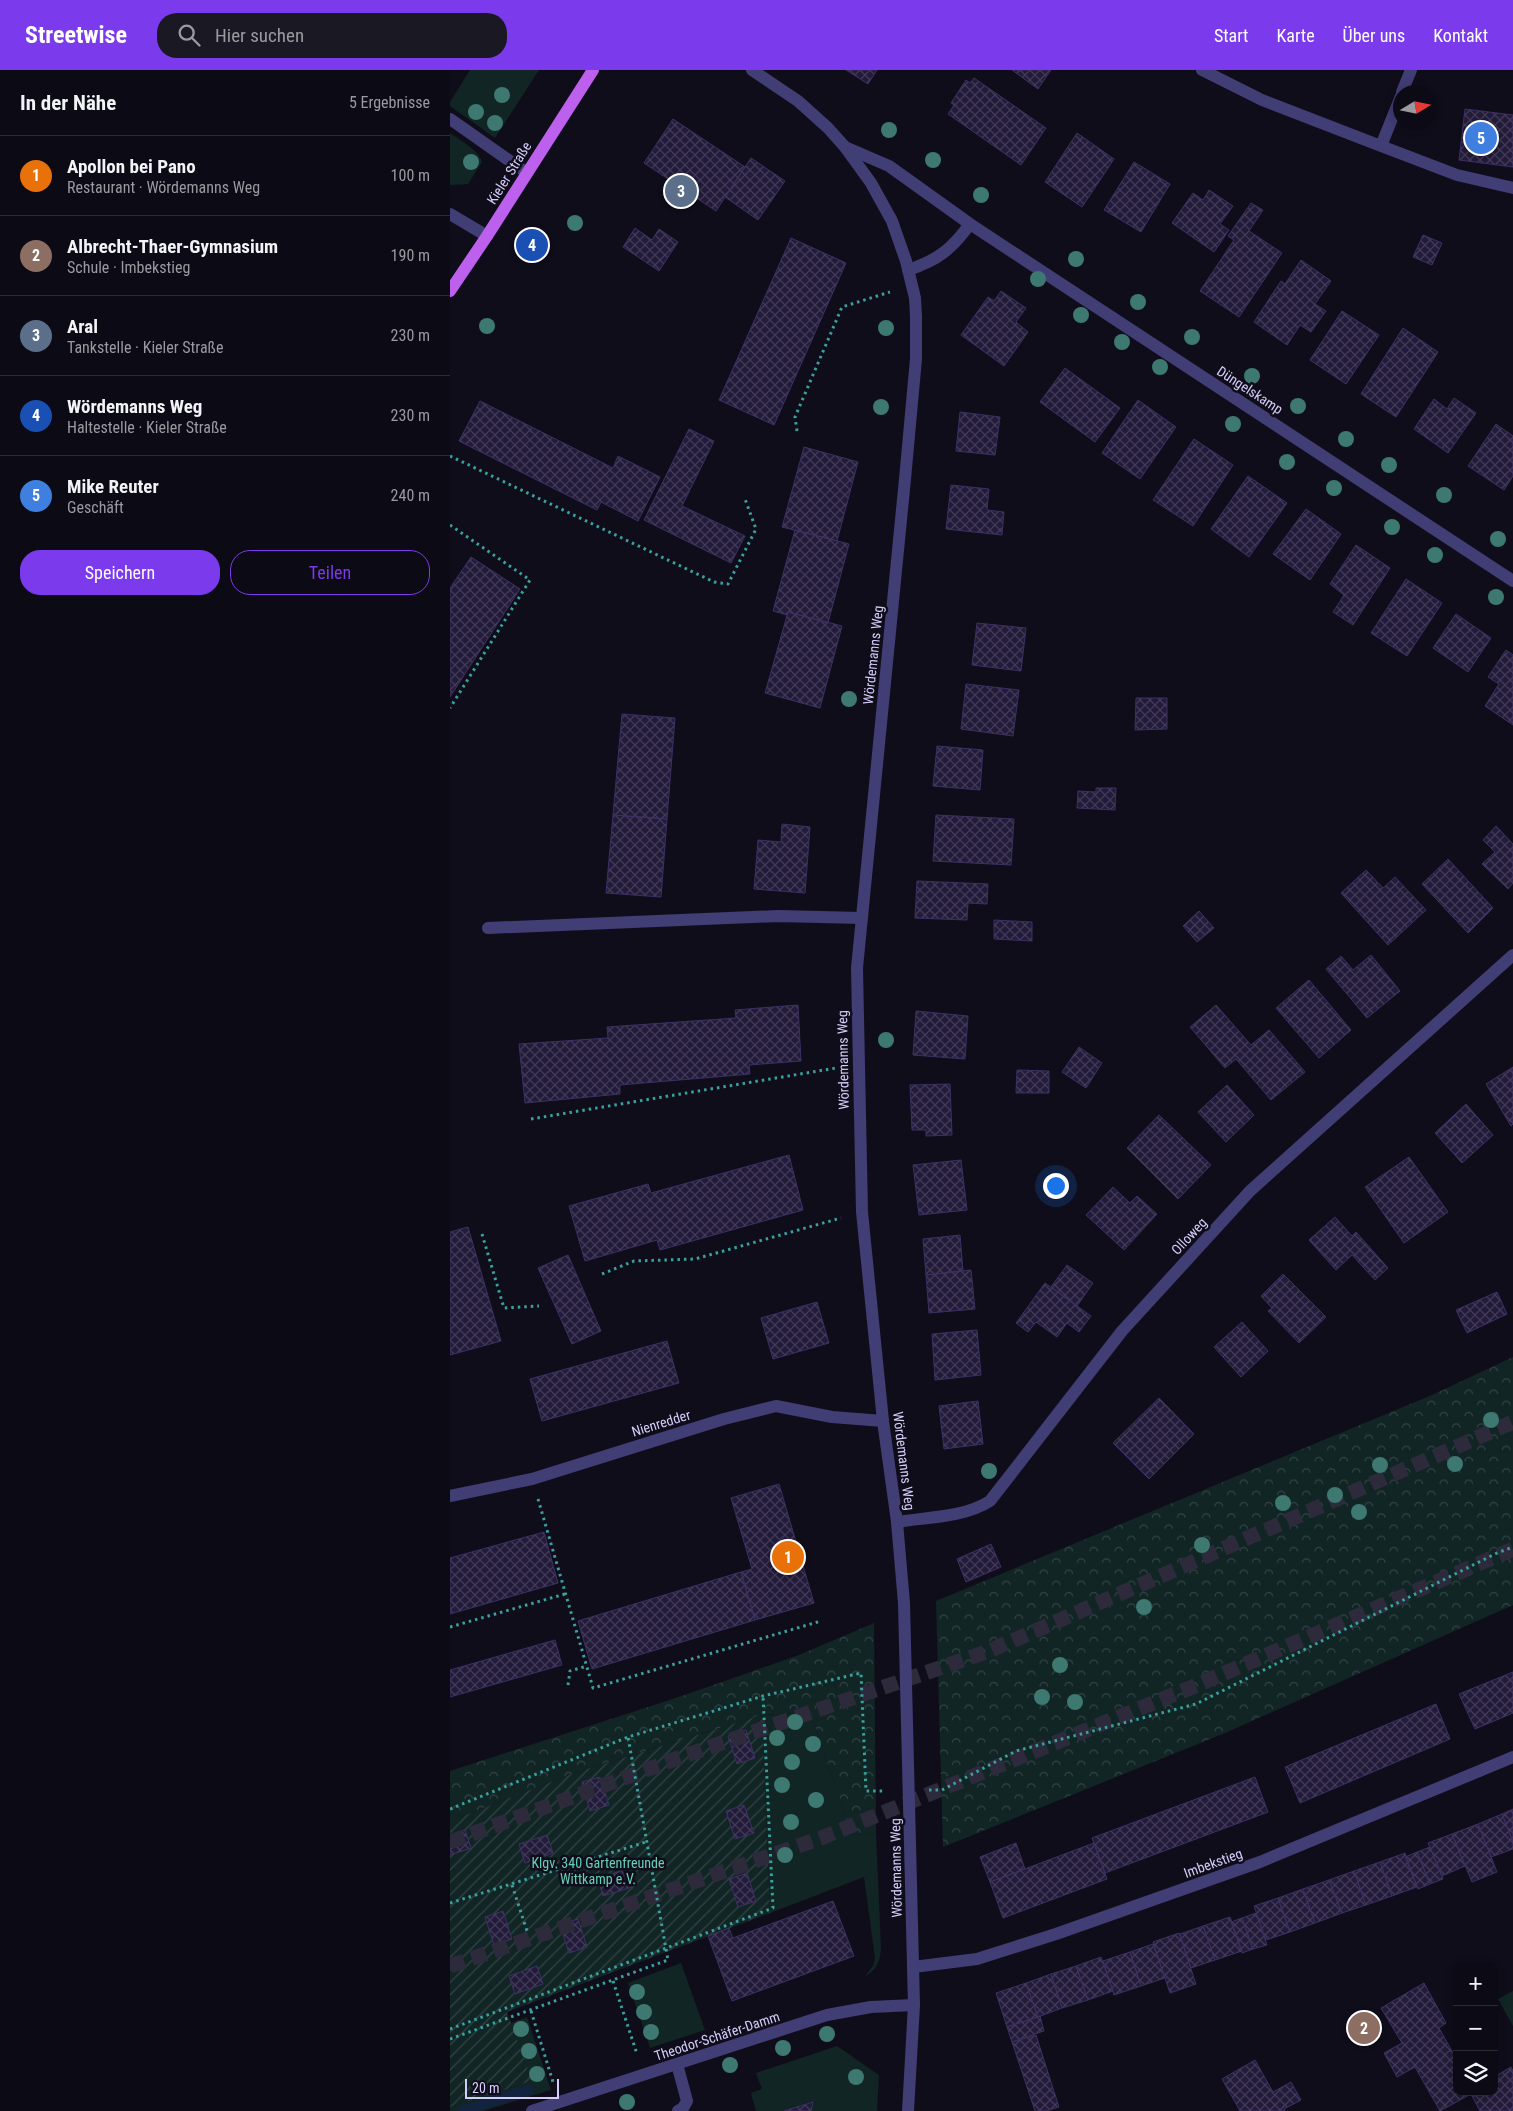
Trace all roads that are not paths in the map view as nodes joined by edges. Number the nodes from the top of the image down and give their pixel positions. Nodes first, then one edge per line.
1 (593, 70) edge
2 (752, 70) edge
3 (1202, 70) edge
4 (1411, 70) edge
5 (1405, 85) edge
6 (1393, 114) edge
7 (450, 119) edge
8 (1381, 146) junction
9 (845, 147) junction
10 (527, 173) junction
11 (1513, 188) edge
12 (450, 214) edge
13 (970, 224) junction
14 (487, 236) junction
15 (908, 270) junction
16 (450, 291) edge
17 (1513, 582) edge
18 (862, 918) junction
19 (488, 928) dead end
20 (1513, 955) edge
21 (883, 1421) junction
22 (450, 1496) edge
23 (897, 1522) junction
24 (1513, 1757) edge
25 (913, 1966) junction
26 (914, 2005) junction
27 (677, 2064) junction
28 (532, 2111) edge
29 (678, 2111) edge
30 (908, 2111) edge

1 - 10 main road, Kieler Straße
2 - 9 street, Wördemanns Weg
3 - 8 street
4 - 5 street
6 - 8 street
7 - 10 street
8 - 11 street
9 - 13 street, Düngelskamp
9 - 15 street, Wördemanns Weg
10 - 14 main road, Kieler Straße
12 - 14 street
13 - 15 street
13 - 17 street, Düngelskamp
14 - 16 main road, Kieler Straße
15 - 18 street, Wördemanns Weg
18 - 19 street
18 - 21 street, Wördemanns Weg
20 - 23 street, Olloweg
21 - 22 street, Nienredder
21 - 23 street, Wördemanns Weg
23 - 25 street, Wördemanns Weg
24 - 25 street, Imbekstieg
25 - 26 street, Wördemanns Weg
26 - 27 street, Theodor-Schäfer-Damm
26 - 30 street, Wördemanns Weg
27 - 28 street, Theodor-Schäfer-Damm
27 - 29 street

